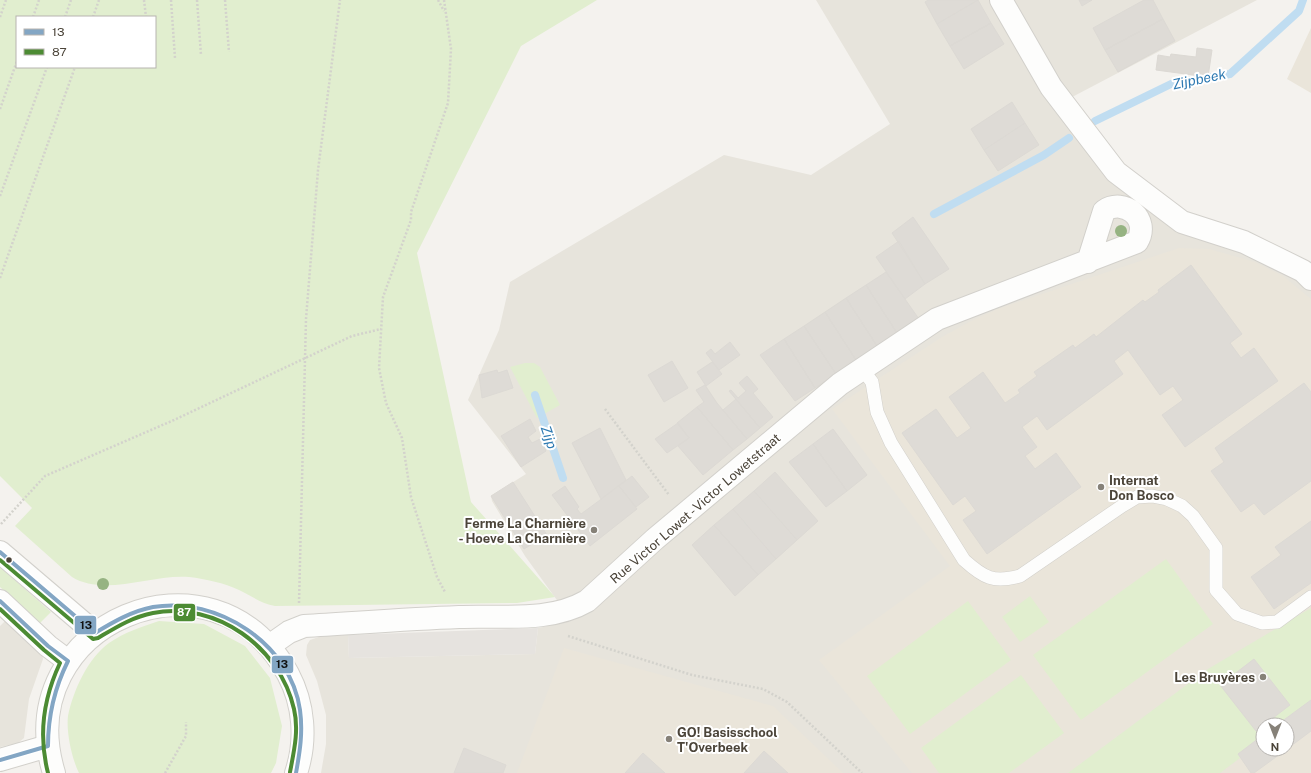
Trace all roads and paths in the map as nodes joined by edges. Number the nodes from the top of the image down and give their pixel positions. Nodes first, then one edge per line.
1 (6, 0) edge
2 (39, 0) edge
3 (71, 0) edge
4 (99, 0) edge
5 (144, 0) edge
6 (171, 0) edge
7 (198, 0) edge
8 (225, 0) edge
9 (340, 0) edge
10 (438, 0) edge
11 (444, 0) edge
12 (1001, 0) edge
13 (445, 14) junction
14 (33, 16) edge
15 (65, 16) edge
16 (93, 16) edge
17 (146, 16) edge
18 (0, 17) edge
19 (229, 52) dead end
20 (201, 55) dead end
21 (175, 58) dead end
22 (16, 64) edge
23 (47, 68) edge
24 (75, 68) edge
25 (0, 109) edge
26 (0, 196) edge
27 (1088, 262) dead end
28 (0, 278) edge
29 (1311, 279) edge
30 (381, 329) junction
31 (306, 356) junction
32 (862, 369) junction
33 (605, 409) dead end
34 (684, 515) junction
35 (1, 524) dead end
36 (0, 552) edge
37 (447, 595) dead end
38 (1311, 597) edge
39 (0, 601) edge
40 (299, 611) dead end
41 (549, 615) junction
42 (95, 633) junction
43 (269, 646) junction
44 (68, 662) junction
45 (186, 722) dead end
46 (48, 746) junction
47 (0, 760) edge
48 (54, 773) edge
49 (165, 773) edge
50 (296, 773) edge
51 (862, 773) edge

1 - 18 path
2 - 14 path
3 - 15 path
4 - 16 path
5 - 17 path
6 - 21 path
7 - 20 path
8 - 19 path
9 - 31 path
10 - 13 path
11 - 13 path
12 - 29 street
13 - 30 path
22 - 25 path
23 - 26 path
24 - 28 path
27 - 32 street, Rue Victor Lowet - Victor Lowetstraat
30 - 31 path
30 - 37 path
31 - 35 path
31 - 40 path
32 - 34 street, Rue Victor Lowet - Victor Lowetstraat
32 - 38 lane
33 - 34 path
34 - 41 street, Rue Victor Lowet - Victor Lowetstraat
36 - 42 street
39 - 44 street
41 - 43 street, Rue Victor Lowet - Victor Lowetstraat
41 - 51 path
42 - 43 street
42 - 44 street
43 - 50 street
44 - 46 street
45 - 49 path
46 - 47 street
46 - 48 street

